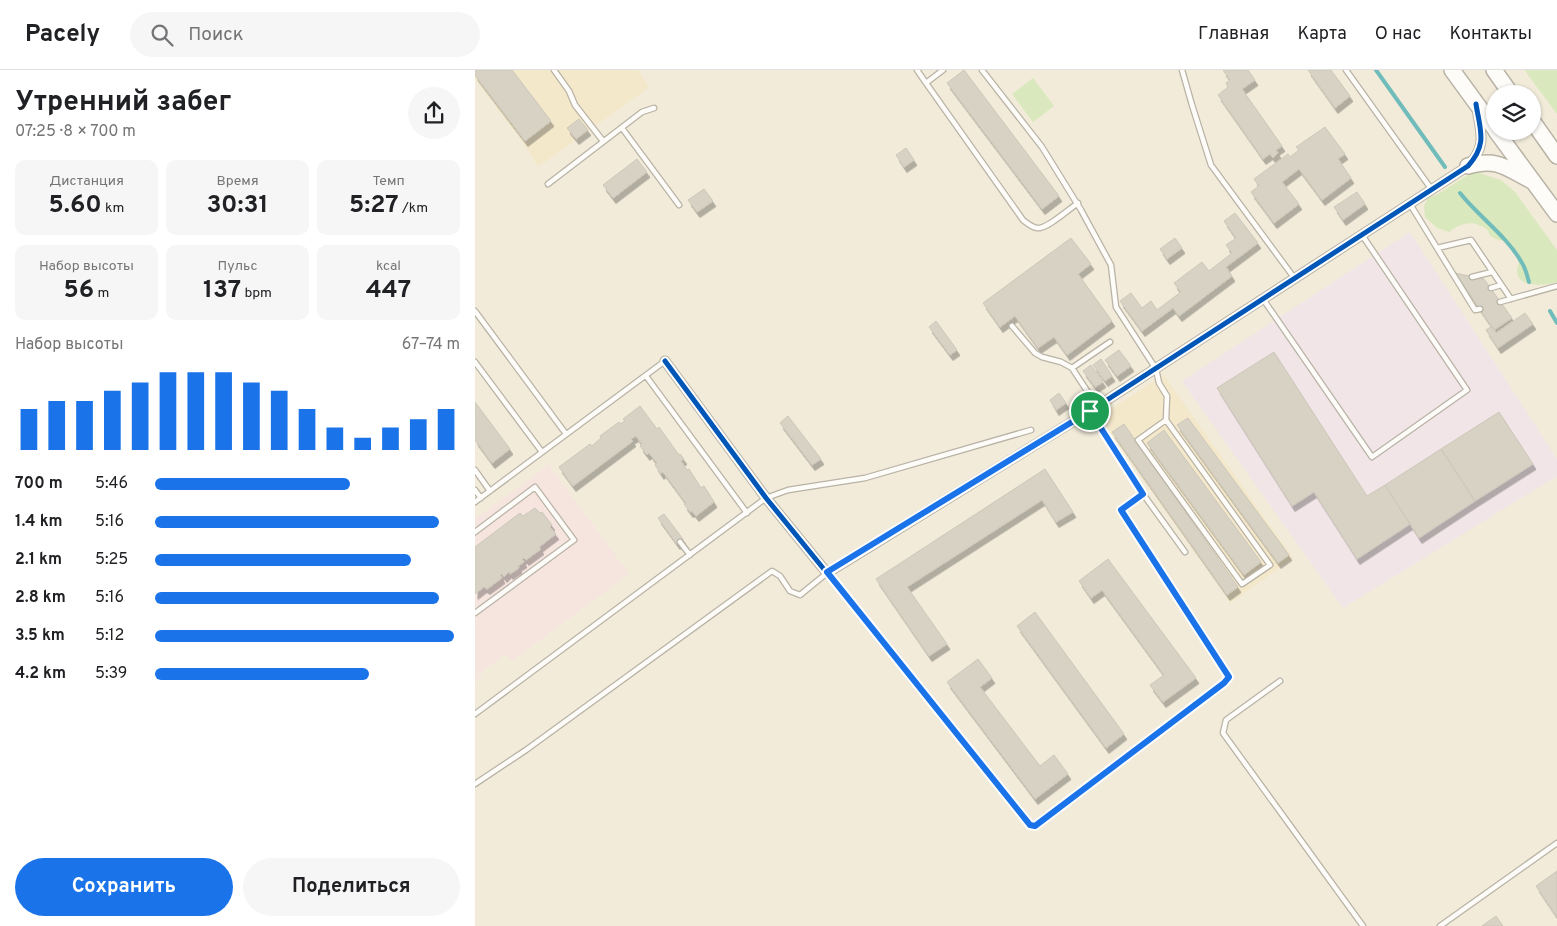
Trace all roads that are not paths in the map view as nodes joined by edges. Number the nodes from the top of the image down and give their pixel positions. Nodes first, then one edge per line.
1 (554, 70) edge
2 (917, 70) edge
3 (943, 70) edge
4 (982, 70) edge
5 (1182, 70) edge
6 (1346, 70) edge
7 (1452, 70) edge
8 (1494, 70) edge
9 (926, 83) junction
10 (1505, 85) edge
11 (1476, 104) junction
12 (654, 108) dead end
13 (1486, 117) edge
14 (622, 128) junction
15 (1541, 133) edge
16 (1503, 140) edge
17 (603, 142) junction
18 (1557, 156) edge
19 (1468, 166) junction
20 (1534, 183) junction
21 (548, 184) dead end
22 (1432, 190) junction
23 (1077, 203) junction
24 (1411, 204) junction
25 (679, 205) dead end
26 (1557, 214) edge
27 (1362, 235) junction
28 (1437, 248) junction
29 (1492, 272) junction
30 (1472, 277) dead end
31 (1295, 279) junction
32 (1501, 284) junction
33 (1557, 286) edge
34 (1491, 288) dead end
35 (1263, 299) junction
36 (1511, 299) junction
37 (1500, 302) dead end
38 (1480, 309) dead end
39 (475, 311) edge
40 (1012, 326) dead end
41 (1111, 342) dead end
42 (665, 361) joint
43 (475, 362) edge
44 (1071, 368) junction
45 (1156, 369) junction
46 (646, 376) junction
47 (1094, 409) junction
48 (1166, 420) junction
49 (1031, 430) dead end
50 (566, 434) junction
51 (542, 452) junction
52 (475, 470) edge
53 (475, 490) edge
54 (490, 491) junction
55 (1143, 494) junction
56 (481, 498) junction
57 (766, 498) junction
58 (475, 502) edge
59 (747, 513) junction
60 (475, 532) edge
61 (680, 542) dead end
62 (1185, 552) dead end
63 (690, 555) junction
64 (827, 572) junction
65 (475, 613) edge
66 (1280, 681) dead end
67 (475, 714) edge
68 (475, 784) edge
69 (1557, 843) edge
70 (1363, 926) edge
71 (1440, 926) edge

1 - 17 lane
2 - 9 lane
3 - 9 lane
4 - 23 lane
5 - 31 lane
6 - 22 lane
7 - 11 highway
8 - 10 highway
9 - 23 lane
11 - 13 highway
11 - 19 street
12 - 14 lane
14 - 17 lane
14 - 25 lane
15 - 18 highway
16 - 20 highway
17 - 21 lane
19 - 20 highway
19 - 22 street
20 - 26 highway
22 - 24 street
23 - 45 lane
24 - 27 street
24 - 28 lane
27 - 31 street
27 - 35 lane
28 - 29 lane
28 - 38 lane
29 - 30 lane
29 - 32 lane
31 - 35 street
32 - 34 lane
32 - 36 lane
33 - 36 lane
35 - 45 street
36 - 37 lane
39 - 50 lane
40 - 44 lane
41 - 44 lane
42 - 46 lane
42 - 57 street
43 - 51 lane
44 - 47 lane
45 - 47 street
45 - 48 lane
46 - 50 lane
46 - 59 lane
47 - 55 lane
47 - 64 street
48 - 48 lane
49 - 57 lane
50 - 51 lane
51 - 54 lane
52 - 54 lane
53 - 56 lane
54 - 56 lane
55 - 62 lane
55 - 64 lane
56 - 58 lane
57 - 59 lane
57 - 64 street
59 - 63 lane
60 - 65 lane
61 - 63 lane
63 - 67 lane
64 - 68 lane
66 - 70 lane
69 - 71 lane

